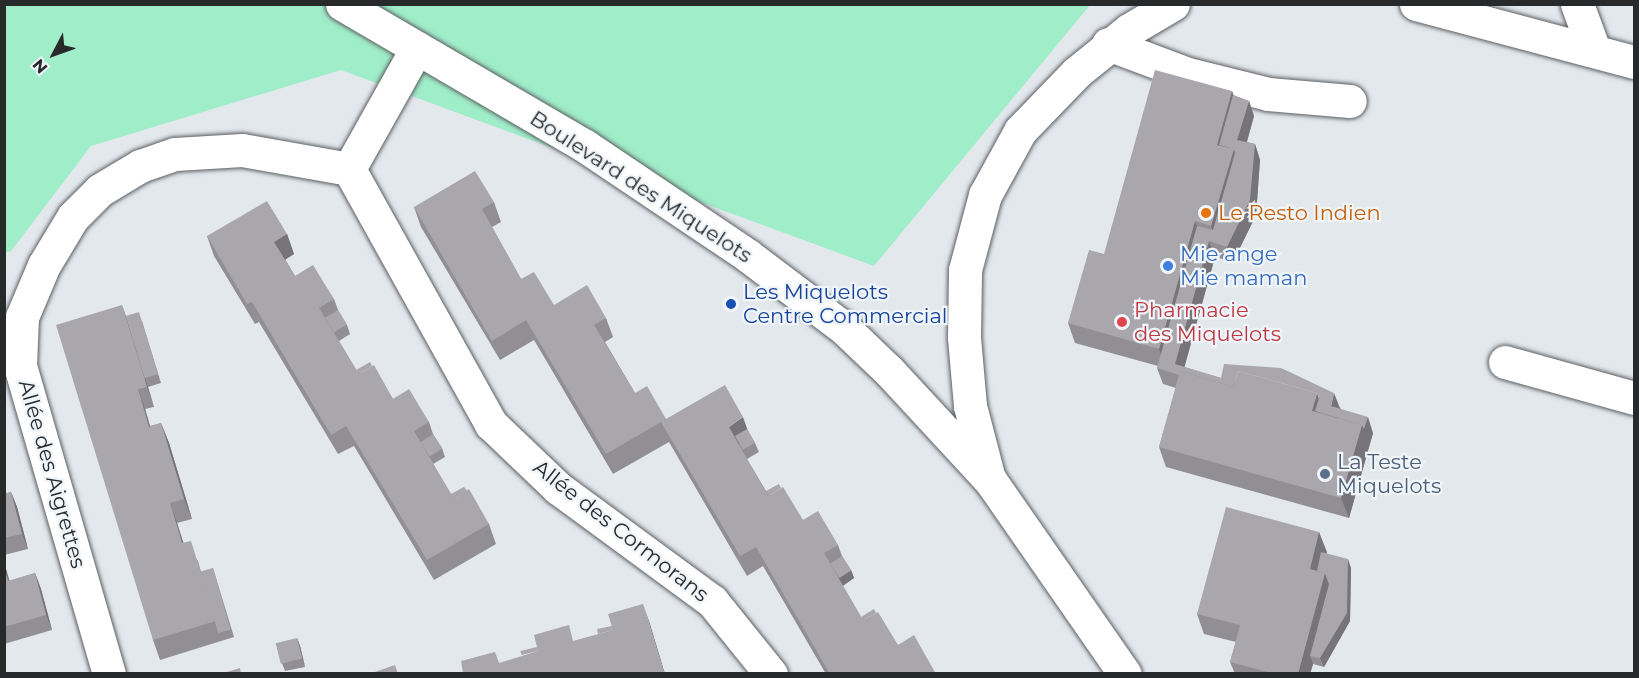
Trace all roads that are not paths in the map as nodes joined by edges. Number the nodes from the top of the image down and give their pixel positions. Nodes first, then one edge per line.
1 (342, 4) edge
2 (1173, 4) edge
3 (1416, 4) edge
4 (1577, 4) edge
5 (1462, 9) edge
6 (1108, 44) junction
7 (417, 48) junction
8 (1594, 50) junction
9 (1635, 62) edge
10 (1350, 101) dead end
11 (349, 169) junction
12 (1505, 362) dead end
13 (1635, 398) edge
14 (990, 480) junction
15 (766, 672) edge
16 (109, 674) edge
17 (1125, 674) edge

1 - 7 main road, Boulevard des Miquelots
2 - 6 main road, Boulevard des Miquelots
3 - 5 main road
4 - 8 main road
5 - 8 main road
6 - 10 main road
6 - 14 main road, Boulevard des Miquelots
7 - 11 main road
7 - 14 main road, Boulevard des Miquelots
8 - 9 main road
11 - 15 main road, Allée des Cormorans
11 - 16 main road, Allée des Aigrettes
12 - 13 main road
14 - 17 main road, Boulevard des Miquelots

